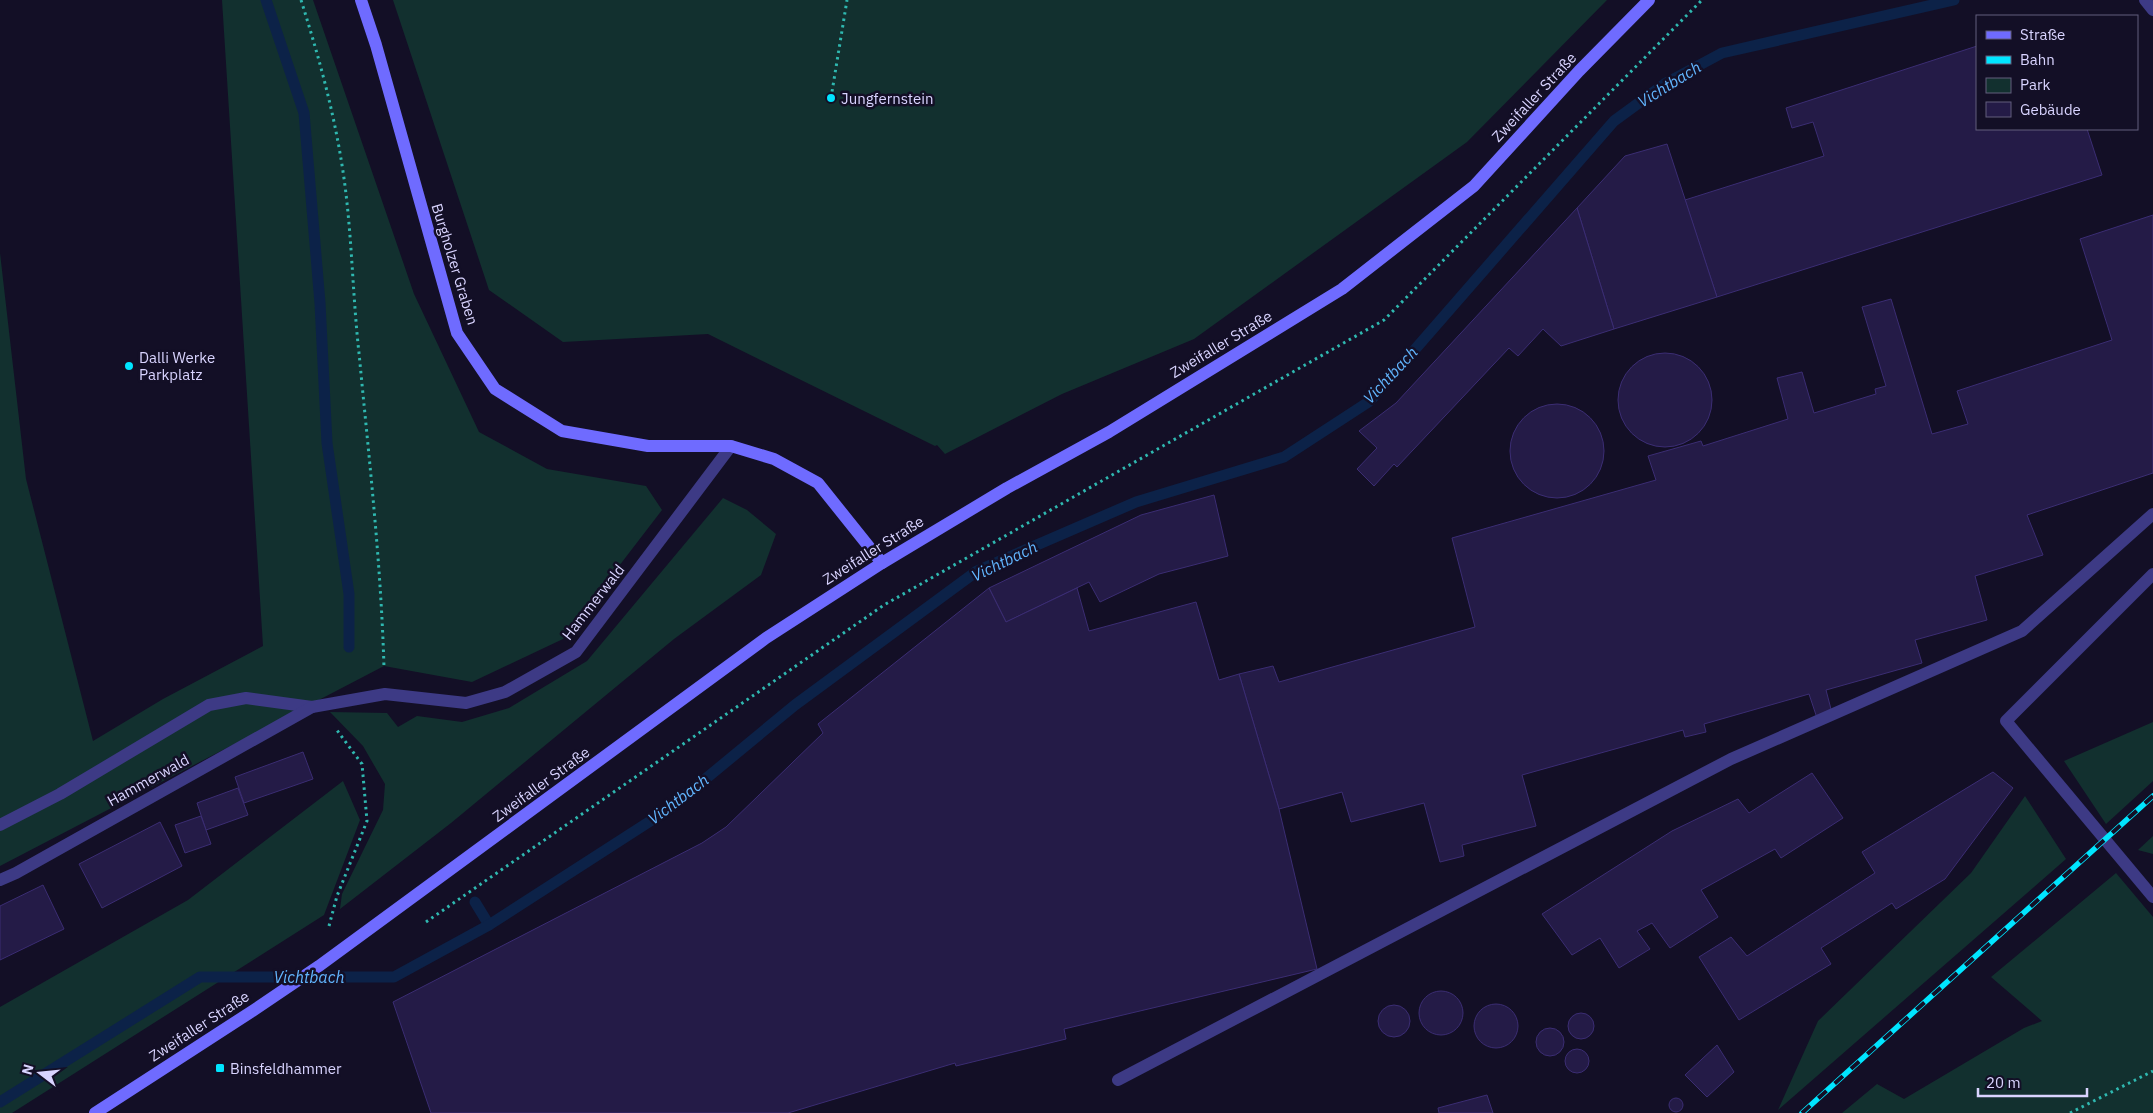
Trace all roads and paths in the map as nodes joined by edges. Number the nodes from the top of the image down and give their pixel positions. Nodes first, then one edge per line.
1 (301, 0) edge
2 (361, 0) edge
3 (847, 0) edge
4 (1649, 0) edge
5 (1702, 0) edge
6 (2145, 0) edge
7 (2153, 10) edge
8 (831, 98) dead end
9 (731, 446) junction
10 (2153, 514) edge
11 (882, 563) junction
12 (2153, 574) edge
13 (385, 694) junction
14 (312, 707) junction
15 (0, 825) edge
16 (0, 880) edge
17 (2153, 897) edge
18 (422, 925) dead end
19 (319, 966) junction
20 (2153, 1071) edge
21 (1118, 1080) dead end
22 (96, 1113) edge
23 (2070, 1113) edge

1 - 13 path
2 - 9 main road, Burgholzer Graben
3 - 8 path
4 - 11 main road, Zweifaller Straße
5 - 18 path
6 - 7 street
9 - 11 main road, Burgholzer Graben
9 - 13 street, Hammerwald
10 - 21 street
11 - 19 main road, Zweifaller Straße
12 - 17 street
13 - 14 street, Hammerwald
14 - 15 street, Hammerwald
14 - 16 street, Hammerwald
14 - 19 path
19 - 22 main road, Zweifaller Straße
20 - 23 path

